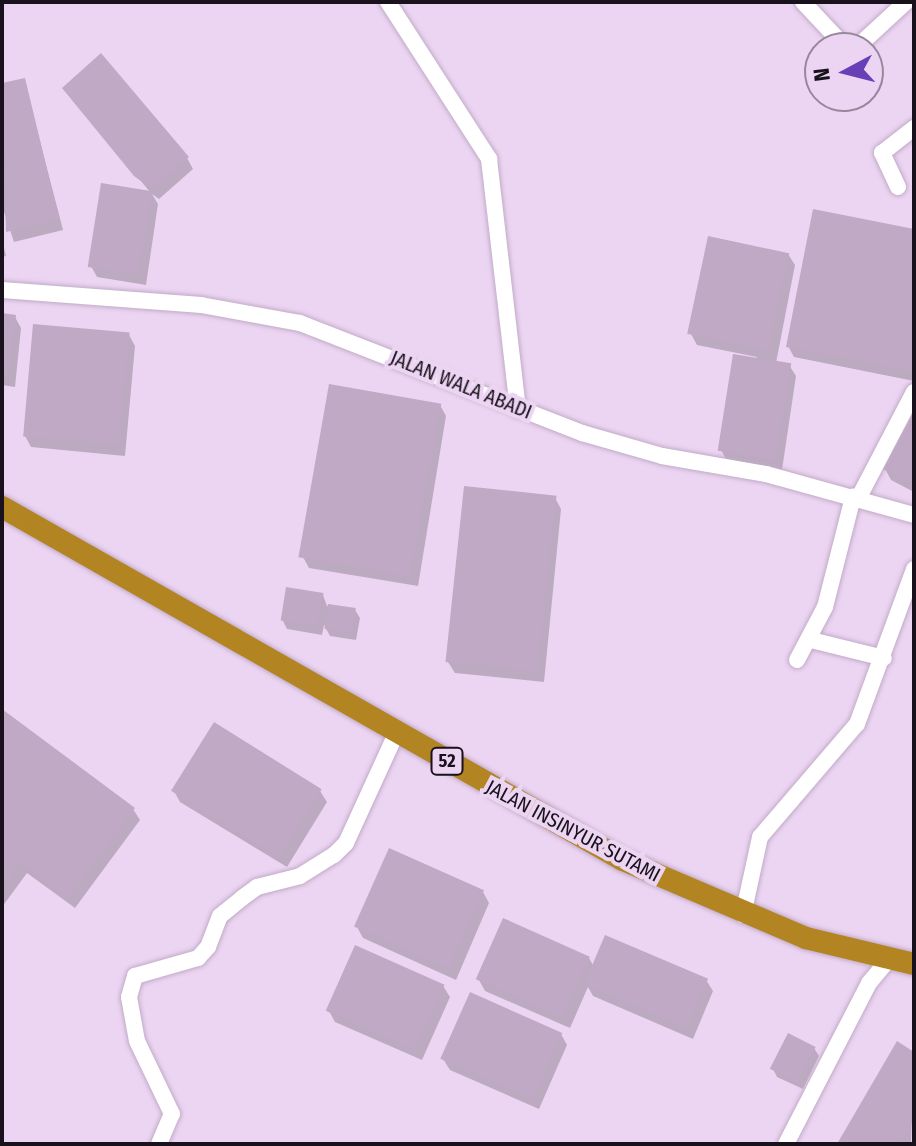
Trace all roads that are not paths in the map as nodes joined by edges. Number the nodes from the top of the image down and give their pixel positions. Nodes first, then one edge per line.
1 (388, 2) edge
2 (906, 2) edge
3 (812, 5) edge
4 (833, 32) edge
5 (873, 32) edge
6 (914, 128) edge
7 (898, 187) dead end
8 (2, 290) edge
9 (914, 392) edge
10 (518, 409) junction
11 (856, 498) junction
12 (2, 507) edge
13 (914, 515) edge
14 (914, 569) edge
15 (909, 604) edge
16 (811, 640) junction
17 (884, 658) junction
18 (797, 660) dead end
19 (396, 734) junction
20 (743, 915) junction
21 (891, 957) junction
22 (914, 964) edge
23 (159, 1144) edge
24 (786, 1144) edge

1 - 10 street
2 - 5 street
3 - 4 street
6 - 7 street
8 - 10 street, JALAN WALA ABADI
9 - 11 street
10 - 11 street, JALAN WALA ABADI
11 - 13 street, JALAN WALA ABADI
11 - 16 street
12 - 19 highway, JALAN INSINYUR SUTAMI / 52
14 - 15 street
15 - 17 street
16 - 17 street
16 - 18 street
17 - 20 street
19 - 20 highway, JALAN INSINYUR SUTAMI / 52
19 - 23 street
20 - 21 highway, JALAN INSINYUR SUTAMI / 52
21 - 22 highway, JALAN INSINYUR SUTAMI / 52
21 - 24 street

